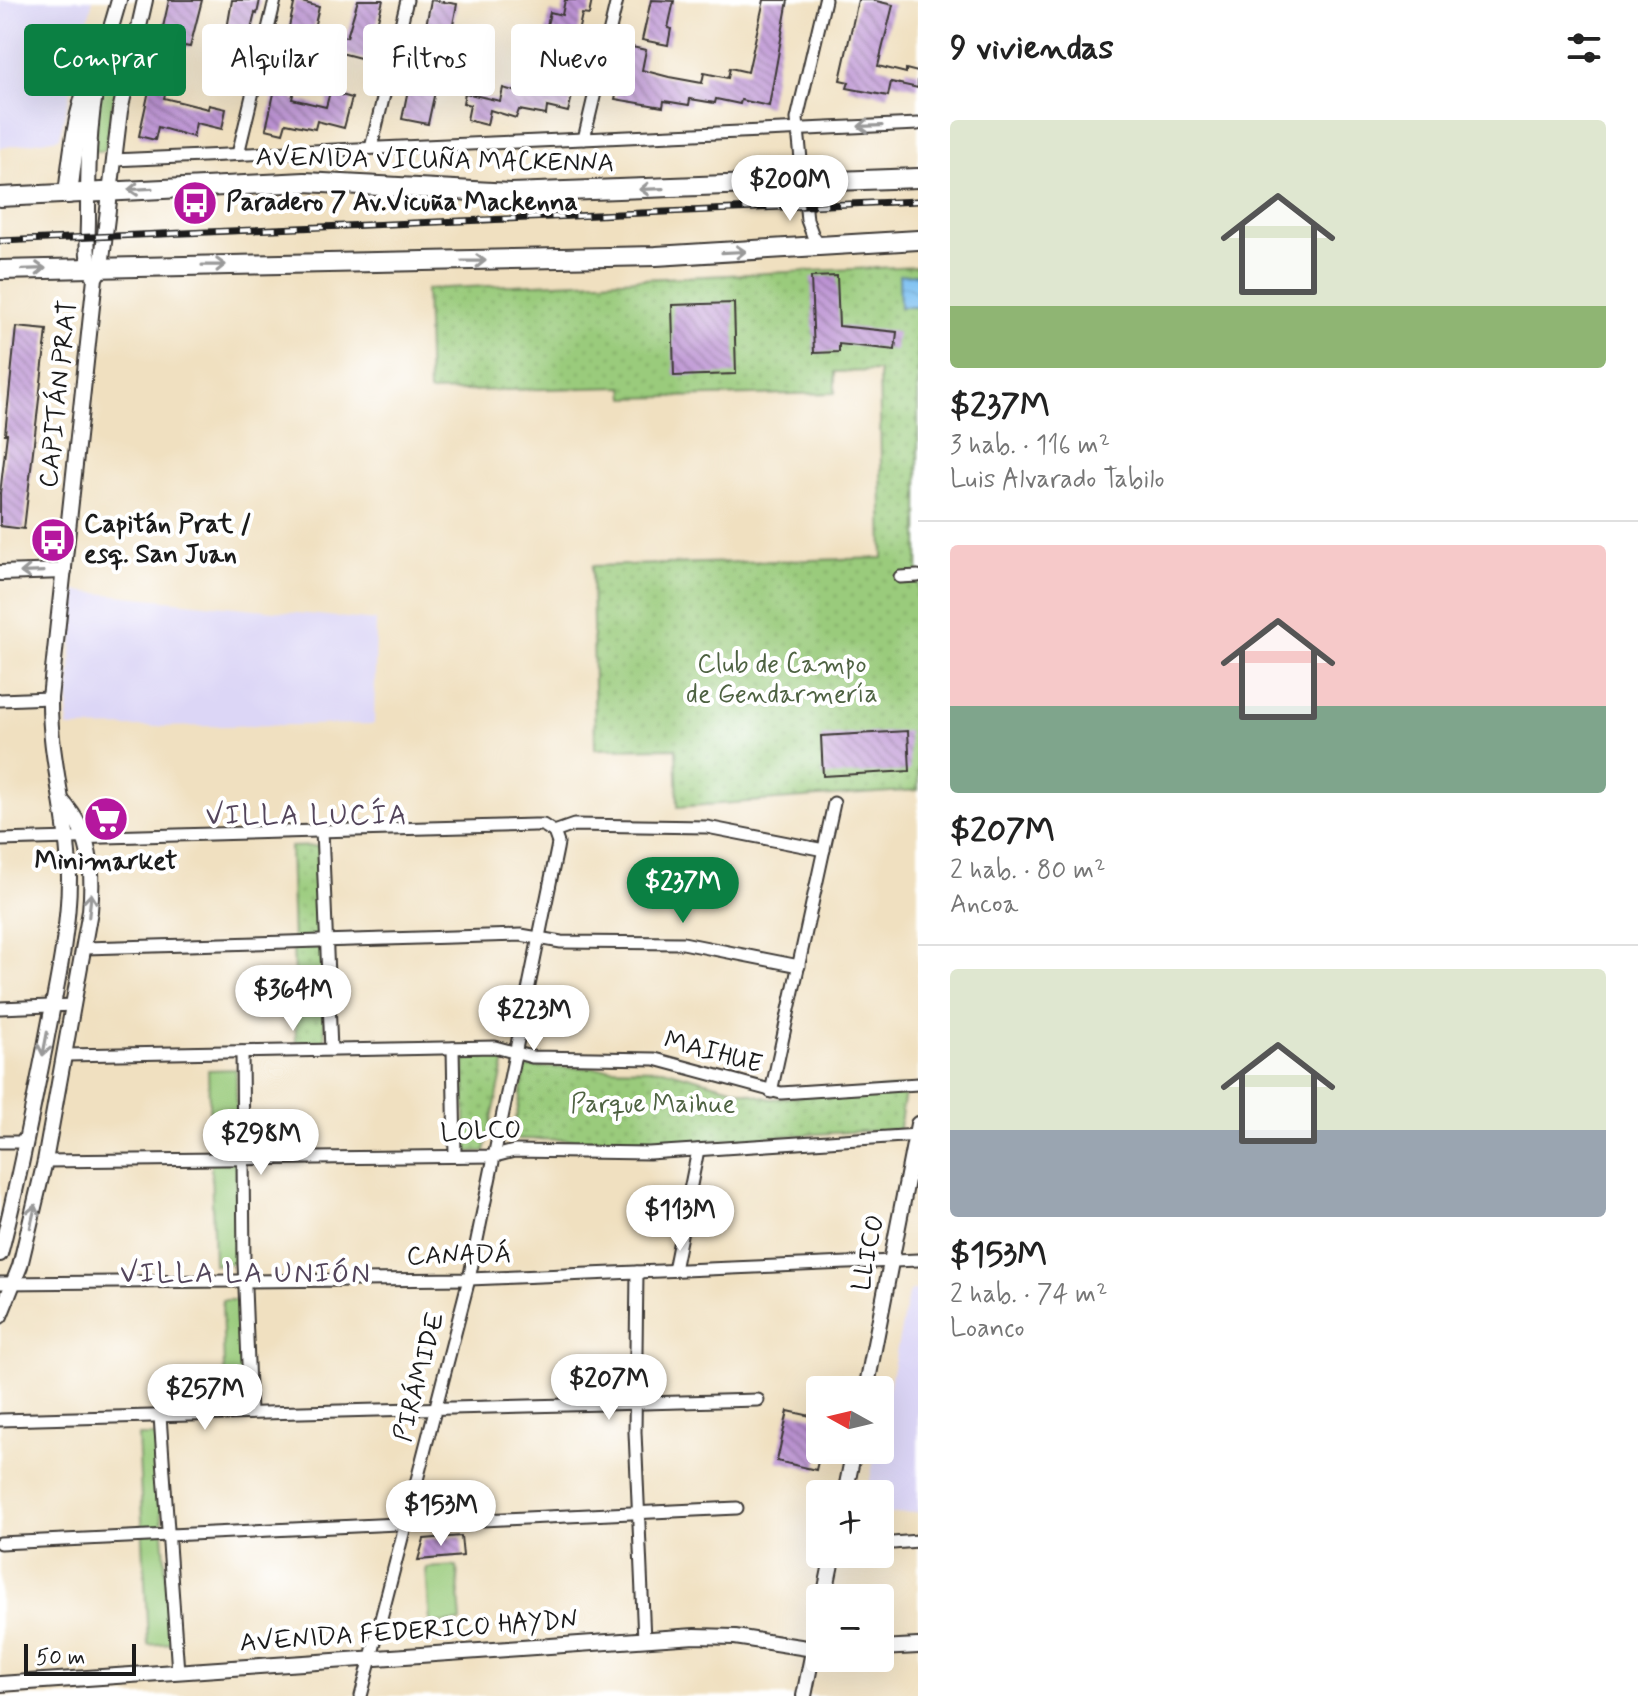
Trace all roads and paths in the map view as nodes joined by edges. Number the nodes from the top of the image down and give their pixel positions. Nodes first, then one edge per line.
1 (119, 0) edge
2 (145, 0) edge
3 (275, 0) edge
4 (407, 0) edge
5 (617, 0) edge
6 (825, 0) edge
7 (114, 18) junction
8 (112, 24) edge
9 (140, 24) joint
10 (85, 96) edge
11 (95, 96) edge
12 (123, 96) edge
13 (918, 124) edge
14 (797, 129) junction
15 (584, 139) junction
16 (371, 148) junction
17 (238, 154) junction
18 (113, 160) junction
19 (918, 178) edge
20 (803, 183) junction
21 (109, 190) junction
22 (88, 192) junction
23 (68, 194) junction
24 (0, 197) edge
25 (918, 240) edge
26 (821, 247) junction
27 (0, 270) edge
28 (95, 271) junction
29 (64, 571) junction
30 (0, 573) edge
31 (918, 576) edge
32 (900, 577) dead end
33 (50, 698) junction
34 (0, 700) edge
35 (62, 801) junction
36 (834, 803) dead end
37 (322, 830) junction
38 (554, 832) junction
39 (65, 838) junction
40 (86, 838) junction
41 (0, 840) edge
42 (824, 850) junction
43 (539, 939) junction
44 (326, 942) junction
45 (85, 948) junction
46 (799, 966) junction
47 (74, 1005) junction
48 (53, 1006) junction
49 (0, 1008) edge
50 (453, 1048) junction
51 (331, 1050) junction
52 (242, 1052) junction
53 (516, 1052) junction
54 (66, 1055) junction
55 (918, 1084) edge
56 (771, 1092) junction
57 (917, 1131) edge
58 (0, 1142) edge
59 (26, 1142) junction
60 (698, 1150) junction
61 (455, 1156) junction
62 (495, 1156) junction
63 (243, 1158) junction
64 (45, 1161) junction
65 (0, 1254) edge
66 (918, 1260) edge
67 (892, 1261) junction
68 (674, 1270) junction
69 (637, 1272) junction
70 (469, 1279) junction
71 (245, 1281) junction
72 (7, 1283) edge
73 (0, 1316) edge
74 (869, 1376) edge
75 (758, 1400) dead end
76 (635, 1404) junction
77 (434, 1409) junction
78 (250, 1413) junction
79 (160, 1416) junction
80 (0, 1420) edge
81 (737, 1508) dead end
82 (638, 1513) junction
83 (404, 1523) junction
84 (169, 1534) junction
85 (918, 1541) edge
86 (0, 1543) edge
87 (894, 1543) edge
88 (644, 1640) junction
89 (918, 1646) edge
90 (894, 1647) edge
91 (806, 1649) edge
92 (369, 1659) junction
93 (178, 1672) junction
94 (810, 1672) edge
95 (0, 1684) edge
96 (361, 1696) edge
97 (804, 1696) edge

1 - 7 street
2 - 9 street
3 - 17 street
4 - 16 street
5 - 15 street
6 - 14 street
7 - 8 street
7 - 9 street
10 - 23 main road
11 - 22 street
12 - 18 street
13 -> 14 street
14 - 15 street
14 - 20 street
15 - 16 street
16 - 17 street
17 - 18 street
18 - 21 street
19 - 20 main road, AVENIDA VICUÑA MACKENNA
20 -> 21 main road, AVENIDA VICUÑA MACKENNA
20 - 26 street
21 - 22 main road, AVENIDA VICUÑA MACKENNA
21 - 28 street
22 - 23 main road, AVENIDA VICUÑA MACKENNA
22 - 28 street
23 - 24 main road, AVENIDA VICUÑA MACKENNA
25 - 26 main road
28 -> 26 main road
27 -> 28 main road
28 - 29 street, CAPITÁN PRAT
29 -> 30 street
29 - 33 street, CAPITÁN PRAT
31 - 32 street
33 - 34 street
33 - 35 street, CAPITÁN PRAT
35 - 39 street, CAPITÁN PRAT
35 - 40 street, CAPITÁN PRAT
36 - 42 street
37 - 38 street
37 - 40 street
37 - 44 street
38 - 42 street
38 - 43 street, PIRÁMIDE
39 - 40 street
39 - 41 street
39 - 48 street, CAPITÁN PRAT
45 -> 40 street, CAPITÁN PRAT
42 - 46 street
43 - 44 street
43 - 46 street
43 - 53 street, PIRÁMIDE
44 - 45 street
44 - 51 street
45 - 47 street, CAPITÁN PRAT
46 - 56 street
47 - 48 street
47 - 54 street, CAPITÁN PRAT
48 - 49 street
48 -> 59 street, CAPITÁN PRAT
50 - 51 street, MAIHUE
50 - 53 street, MAIHUE
50 - 61 street
51 - 52 street, MAIHUE
52 - 54 street, MAIHUE
52 - 63 street
53 - 56 street, MAIHUE
53 - 62 street, PIRÁMIDE
54 - 64 street, CAPITÁN PRAT
55 - 56 street, MAIHUE
57 - 60 street, LOLCO
57 - 67 street, LLICO
58 - 59 street
59 - 65 street, CAPITÁN PRAT
60 - 62 street, LOLCO
60 - 68 street
61 - 62 street, LOLCO
61 - 63 street, LOLCO
62 - 70 street, PIRÁMIDE
63 - 64 street, LOLCO
63 - 71 street
72 -> 64 street, CAPITÁN PRAT
66 - 67 street, CANADÁ
67 - 68 street, CANADÁ
67 - 74 street, LLICO
68 - 69 street, CANADÁ
69 - 70 street, CANADÁ
69 - 76 street
70 - 71 street, CANADÁ
70 - 77 street, PIRÁMIDE
71 - 72 street, CANADÁ
71 - 78 street
72 - 73 street, CAPITÁN PRAT
75 - 76 street
76 - 77 street
76 - 82 street
77 - 78 street
77 - 83 street, PIRÁMIDE
78 - 79 street
79 - 80 street
79 - 84 street
81 - 82 street
82 - 83 street
82 - 88 street
83 - 84 street
83 - 92 street, PIRÁMIDE
84 - 86 street
84 - 93 street
85 - 87 street
88 - 91 street, AVENIDA FEDERICO HAYDN
88 - 92 street, AVENIDA FEDERICO HAYDN
89 - 90 street
92 - 93 street, AVENIDA FEDERICO HAYDN
92 - 96 street, PIRÁMIDE
93 - 95 street, AVENIDA FEDERICO HAYDN
94 - 97 street

